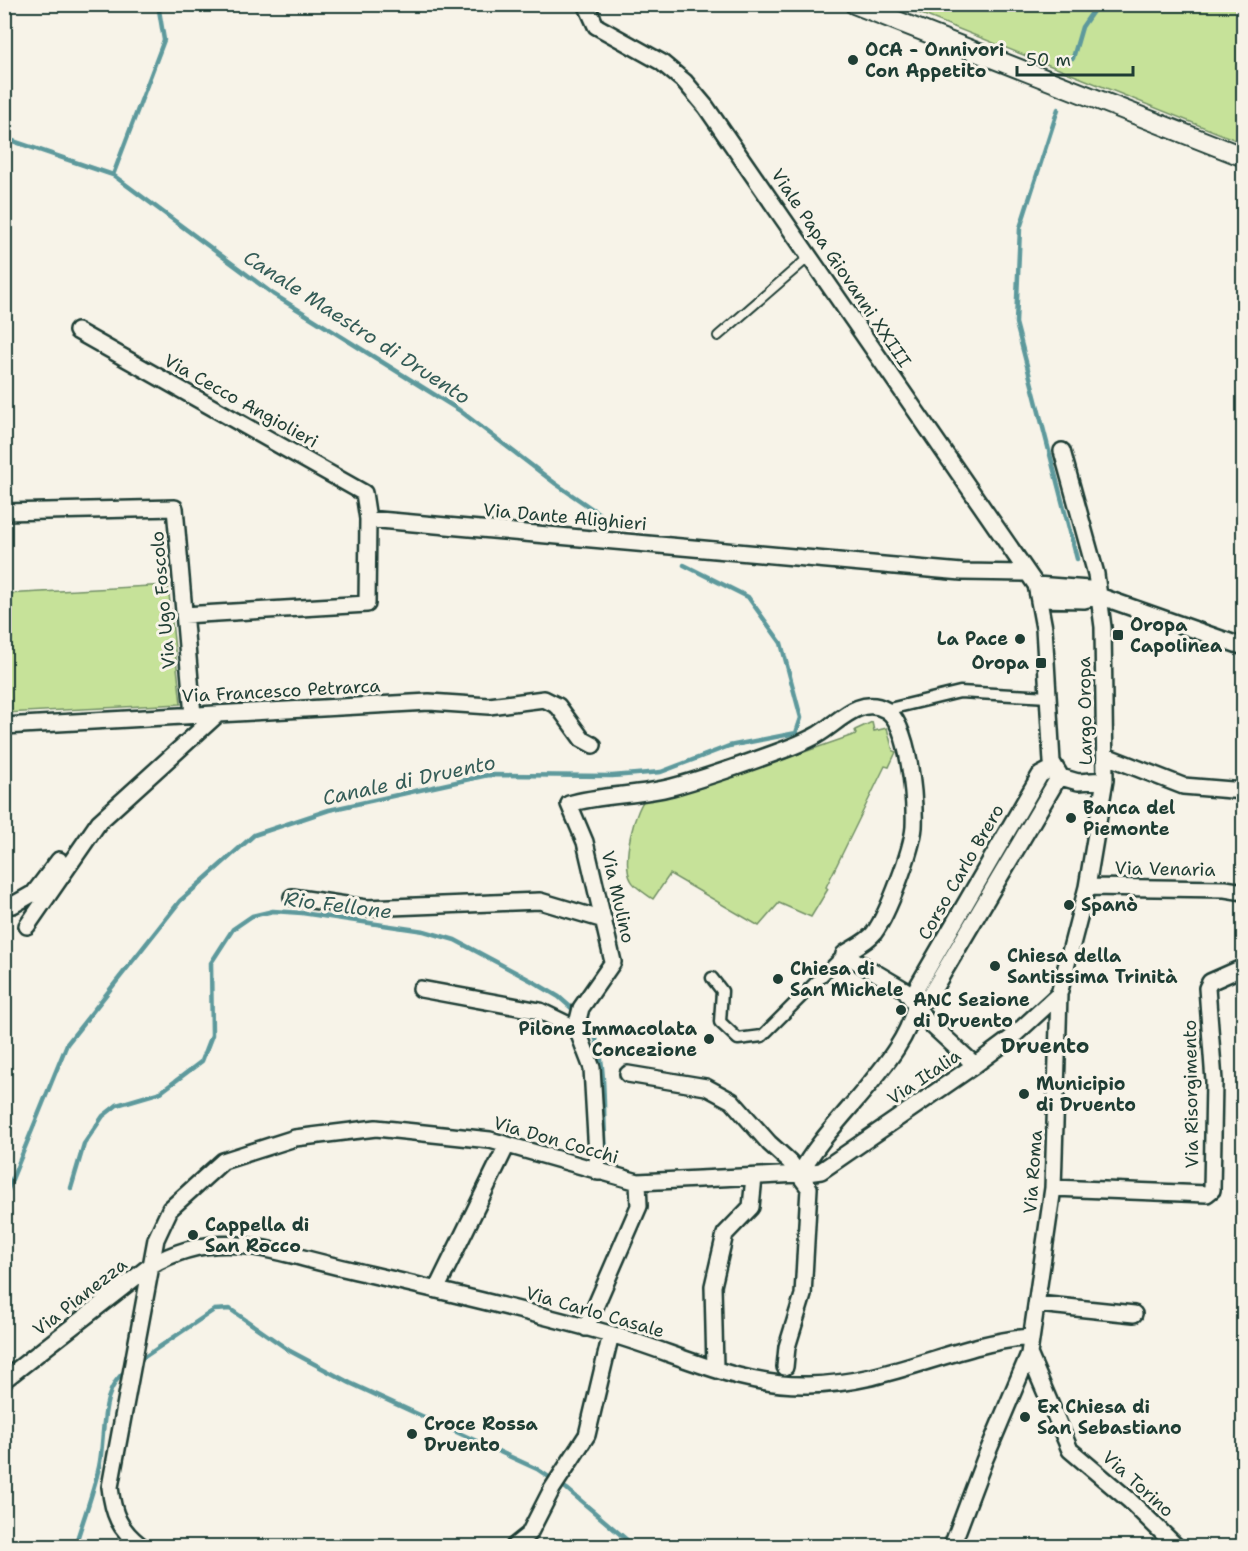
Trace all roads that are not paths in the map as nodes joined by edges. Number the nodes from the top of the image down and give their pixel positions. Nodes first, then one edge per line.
1 (586, 4) edge
2 (854, 4) edge
3 (1244, 157) edge
4 (809, 257) junction
5 (77, 331) dead end
6 (718, 336) dead end
7 (1062, 451) dead end
8 (4, 512) edge
9 (368, 519) junction
10 (1034, 586) junction
11 (1099, 596) junction
12 (184, 615) junction
13 (1244, 647) edge
14 (1048, 697) junction
15 (885, 710) junction
16 (206, 715) junction
17 (4, 726) edge
18 (593, 745) dead end
19 (1106, 756) junction
20 (1058, 772) junction
21 (1105, 780) junction
22 (1244, 791) edge
23 (1087, 888) junction
24 (1244, 892) edge
25 (292, 897) dead end
26 (4, 901) edge
27 (604, 920) junction
28 (27, 926) dead end
29 (844, 954) junction
30 (1244, 967) edge
31 (712, 978) dead end
32 (420, 988) dead end
33 (1059, 994) junction
34 (917, 1005) junction
35 (579, 1019) junction
36 (975, 1065) junction
37 (628, 1074) dead end
38 (507, 1145) junction
39 (598, 1172) junction
40 (800, 1174) junction
41 (754, 1177) junction
42 (638, 1182) junction
43 (1053, 1188) junction
44 (150, 1266) junction
45 (436, 1290) junction
46 (1038, 1304) junction
47 (1134, 1314) dead end
48 (586, 1328) junction
49 (611, 1334) junction
50 (1030, 1337) junction
51 (1029, 1354) junction
52 (785, 1367) dead end
53 (715, 1368) junction
54 (4, 1380) edge
55 (141, 1546) edge
56 (513, 1546) edge
57 (952, 1546) edge
58 (1176, 1546) edge

1 - 4 street, Viale Papa Giovanni XXIII
2 - 3 street
4 - 6 lane
4 - 10 street, Viale Papa Giovanni XXIII
5 - 9 street, Via Cecco Angiolieri
7 - 11 street, Largo Oropa
8 - 12 street, Via Ugo Foscolo
9 - 10 street, Via Dante Alighieri
9 - 12 street
10 - 11 street
10 - 14 street, Largo Oropa
11 - 13 street
11 - 19 street, Largo Oropa
12 - 16 street, Via Ugo Foscolo
14 - 15 street
14 - 20 street, Largo Oropa
15 - 27 street, Via Mulino
15 - 29 street
16 - 17 street, Via Francesco Petrarca
16 - 18 street, Via Francesco Petrarca
16 - 26 street
16 - 28 street
19 - 21 street, Largo Oropa
19 - 22 street
20 - 21 street, Largo Oropa
20 - 34 street, Corso Carlo Brero
21 - 23 street, Via Roma
23 - 24 street, Via Venaria
23 - 33 street, Via Roma
25 - 27 street
27 - 35 street, Via Mulino
29 - 31 street
29 - 34 street
30 - 43 street, Via Risorgimento
32 - 35 street
33 - 36 street, Via Italia
33 - 43 street, Via Roma
34 - 36 street
34 - 40 street, Corso Carlo Brero
35 - 39 street
36 - 40 street, Via Italia
37 - 40 street
38 - 39 street, Via Don Cocchi
38 - 44 street, Via Don Cocchi
38 - 45 street
39 - 42 street, Via Don Cocchi
40 - 41 street, Via Don Cocchi
40 - 52 street
41 - 42 street, Via Don Cocchi
41 - 53 street
42 - 48 street
43 - 46 street, Via Roma
44 - 45 street, Via Carlo Casale
44 - 54 street, Via Pianezza
44 - 55 street, Via Don Cocchi
45 - 48 street, Via Carlo Casale
46 - 47 street
46 - 50 street, Via Roma
48 - 49 street, Via Carlo Casale
49 - 53 street, Via Carlo Casale
49 - 56 street
50 - 51 street, Via Roma
50 - 53 street, Via Carlo Casale
51 - 57 street
51 - 58 street, Via Torino

